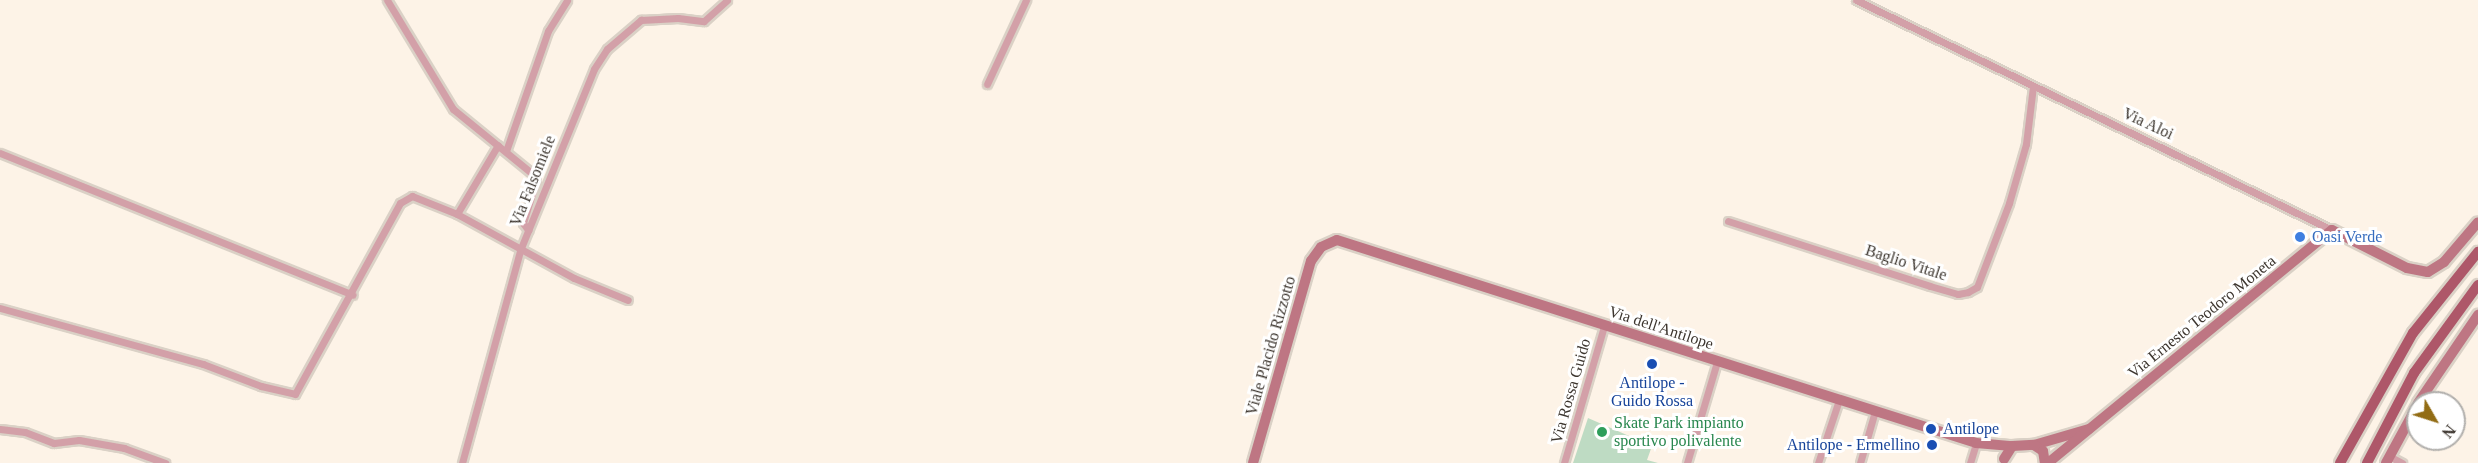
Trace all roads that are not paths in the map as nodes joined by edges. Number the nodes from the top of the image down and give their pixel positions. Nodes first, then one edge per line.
1 (387, 0) edge
2 (567, 0) edge
3 (727, 0) edge
4 (1026, 0) edge
5 (1856, 0) edge
6 (987, 84) dead end
7 (2033, 86) junction
8 (498, 145) junction
9 (506, 151) junction
10 (0, 153) edge
11 (457, 214) junction
12 (1728, 221) dead end
13 (2478, 222) edge
14 (528, 230) junction
15 (2332, 230) junction
16 (1327, 243) joint
17 (522, 248) junction
18 (2478, 252) edge
19 (2478, 285) edge
20 (352, 294) junction
21 (628, 300) dead end
22 (0, 309) edge
23 (2478, 315) edge
24 (1604, 326) junction
25 (1717, 362) junction
26 (2426, 391) edge
27 (1839, 400) junction
28 (1875, 411) junction
29 (2406, 426) edge
30 (2092, 428) junction
31 (0, 429) edge
32 (1976, 443) junction
33 (2034, 445) junction
34 (1987, 446) junction
35 (2012, 446) junction
36 (2388, 460) edge
37 (2006, 461) edge
38 (165, 463) edge
39 (462, 463) edge
40 (1253, 463) edge
41 (1564, 463) edge
42 (1687, 463) edge
43 (1818, 463) edge
44 (1860, 463) edge
45 (1970, 463) edge
46 (2046, 463) edge
47 (2340, 463) edge
48 (2367, 463) edge
49 (2402, 463) edge

1 - 8 street
2 - 9 street
3 - 14 street, Via Falsomiele
4 - 6 street
5 - 7 street, Via Aloi
7 - 12 street, Baglio Vitale
7 - 15 street, Via Aloi
8 - 9 street
8 - 11 street
9 - 14 street
10 - 20 street
11 - 17 street
11 - 20 street
13 - 15 street, Via Aloi
14 - 17 street, Via Falsomiele
15 - 30 street, Via Ernesto Teodoro Moneta
16 - 24 street, Via dell'Antilope
16 - 40 street, Viale Placido Rizzotto
17 - 21 street
17 - 39 street, Via Falsomiele
18 - 47 main road
19 - 48 main road
20 - 22 street
23 - 26 street
24 - 25 street, Via dell'Antilope
24 - 41 street, Via Rossa Guido
25 - 27 street, Via dell'Antilope
25 - 42 street
27 - 28 street, Via dell'Antilope
27 - 43 street
28 - 32 street, Via dell'Antilope
28 - 44 street
29 - 36 street
30 - 33 street, Via Ernesto Teodoro Moneta
30 - 46 street, Via Ernesto Teodoro Moneta
31 - 38 street
32 - 34 street, Via dell'Antilope
32 - 45 street
33 - 35 street, Via Ernesto Teodoro Moneta
33 - 46 street
34 - 35 street, Via Ernesto Teodoro Moneta
34 - 37 street
35 - 37 street
36 - 49 street

